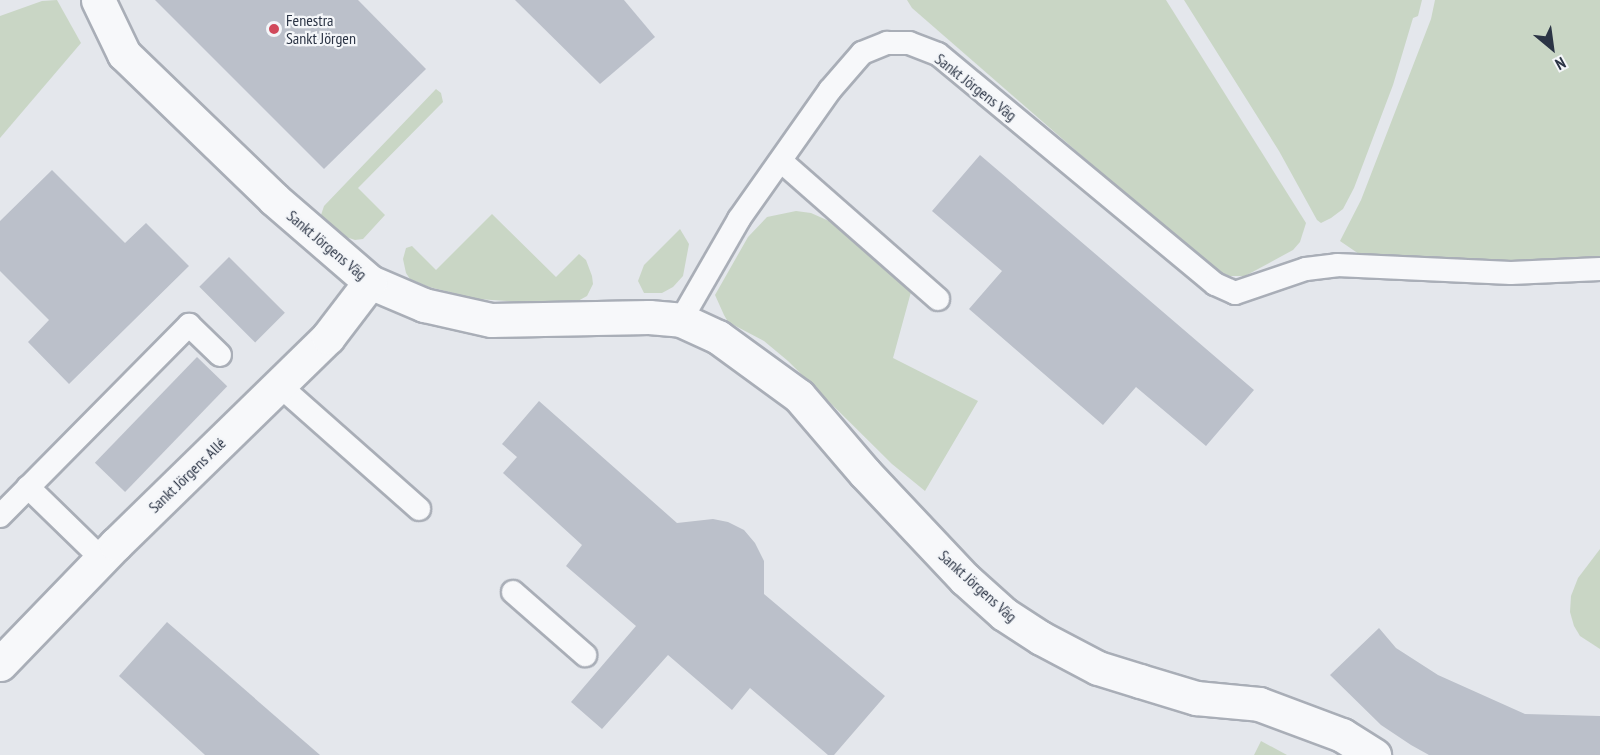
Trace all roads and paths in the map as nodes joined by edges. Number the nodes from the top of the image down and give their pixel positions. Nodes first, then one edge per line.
1 (98, 0) edge
2 (781, 161) junction
3 (1600, 269) edge
4 (370, 282) junction
5 (938, 298) dead end
6 (681, 320) junction
7 (220, 355) dead end
8 (279, 385) junction
9 (28, 487) junction
10 (420, 509) dead end
11 (0, 516) edge
12 (102, 559) junction
13 (513, 592) dead end
14 (585, 656) dead end
15 (0, 664) edge
16 (1374, 755) edge

1 - 4 street, Sankt Jörgens Väg
2 - 3 lane, Sankt Jörgens Väg
2 - 5 lane
2 - 6 lane, Sankt Jörgens Väg
4 - 6 street, Sankt Jörgens Väg
4 - 8 street, Sankt Jörgens Allé
6 - 16 street, Sankt Jörgens Väg
7 - 9 lane
8 - 10 lane
8 - 12 street, Sankt Jörgens Allé
9 - 11 lane
9 - 12 lane
12 - 15 street, Sankt Jörgens Allé
13 - 14 lane

